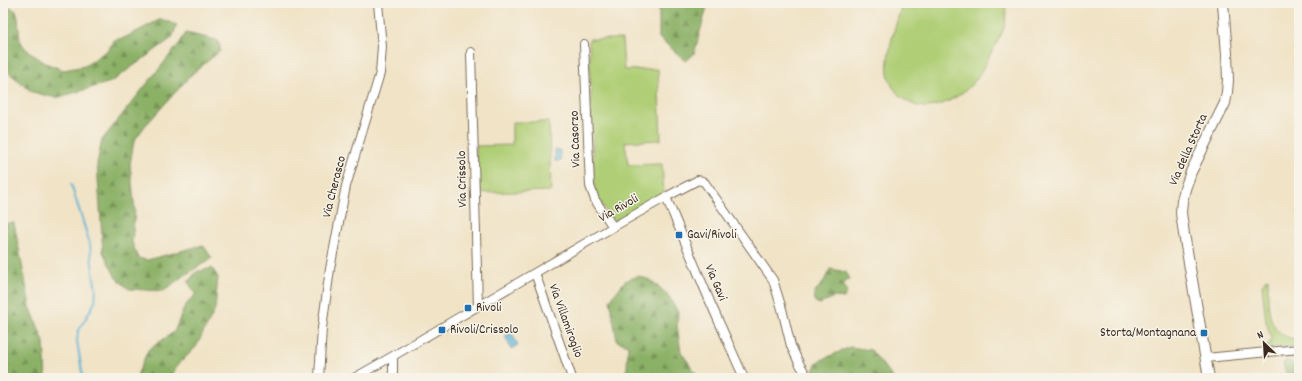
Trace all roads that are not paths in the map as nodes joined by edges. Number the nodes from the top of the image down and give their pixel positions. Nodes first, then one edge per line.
1 (378, 3) edge
2 (1223, 3) edge
3 (584, 44) dead end
4 (471, 52) dead end
5 (666, 197) junction
6 (613, 227) junction
7 (535, 272) junction
8 (478, 306) junction
9 (1299, 349) edge
10 (393, 356) junction
11 (1206, 358) junction
12 (319, 378) edge
13 (354, 378) edge
14 (393, 378) edge
15 (572, 378) edge
16 (744, 378) edge
17 (808, 378) edge
18 (1209, 378) edge

1 - 12 street, Via Cherasco
2 - 11 main road, Via della Storta
3 - 6 street, Via Casorzo
4 - 8 street, Via Crissolo
5 - 6 street, Via Rivoli
5 - 16 street, Via Gavi
5 - 17 street, Via Rivoli
6 - 7 street, Via Rivoli
7 - 8 street, Via Rivoli
7 - 15 street, Via Villamiroglio
8 - 10 street, Via Rivoli
9 - 11 street
10 - 13 street, Via Rivoli
10 - 14 street
11 - 18 main road, Via della Storta

